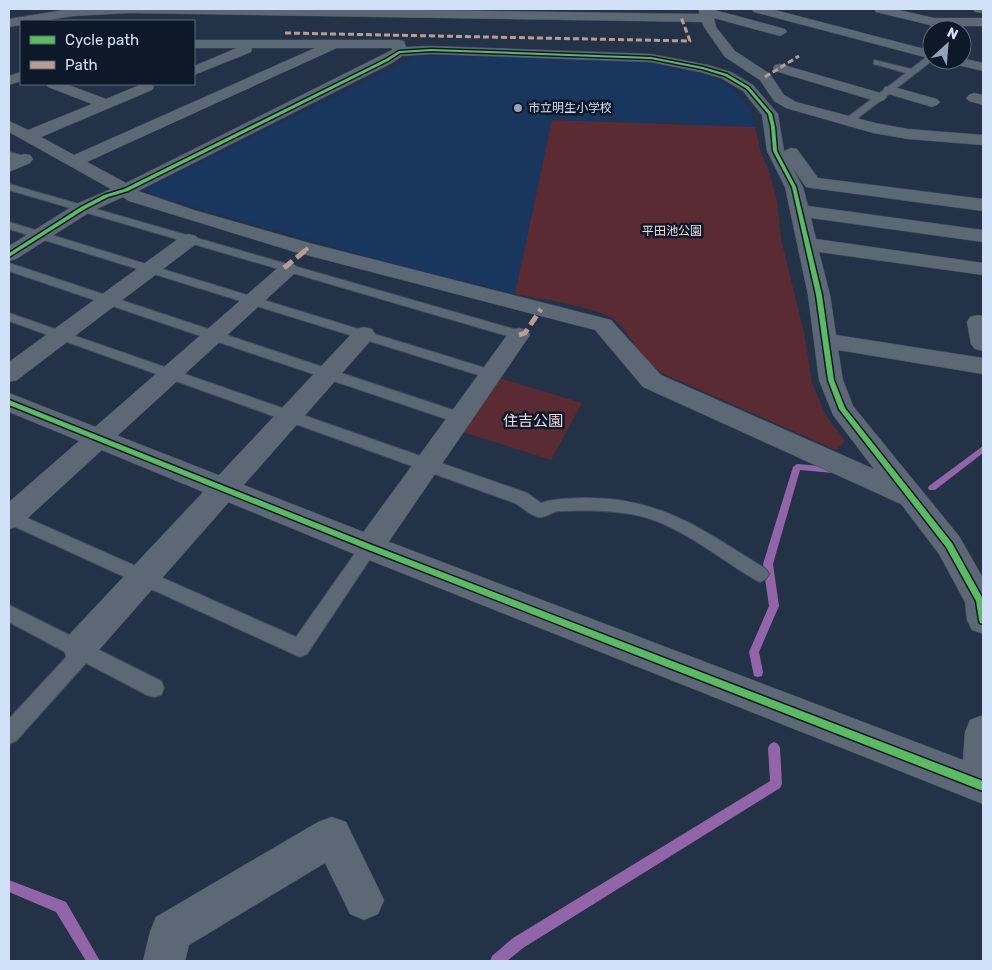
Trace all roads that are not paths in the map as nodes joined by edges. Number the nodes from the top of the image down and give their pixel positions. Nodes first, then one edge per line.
1 (758, 9) edge
2 (880, 9) edge
3 (979, 9) edge
4 (983, 9) edge
5 (246, 10) edge
6 (300, 10) edge
7 (354, 11) edge
8 (410, 11) edge
9 (464, 12) edge
10 (517, 12) edge
11 (572, 12) edge
12 (626, 13) edge
13 (679, 13) edge
14 (706, 16) edge
15 (37, 20) edge
16 (922, 21) edge
17 (285, 33) dead end
18 (796, 36) dead end
19 (459, 37) dead end
20 (516, 38) dead end
21 (574, 38) dead end
22 (340, 39) junction
23 (760, 40) dead end
24 (196, 44) edge
25 (222, 44) junction
26 (259, 44) junction
27 (399, 48) junction
28 (922, 53) edge
29 (636, 57) junction
30 (877, 62) dead end
31 (922, 64) edge
32 (780, 68) dead end
33 (195, 71) edge
34 (913, 72) junction
35 (56, 85) edge
36 (147, 87) dead end
37 (884, 93) junction
38 (932, 102) dead end
39 (106, 104) junction
40 (847, 122) junction
41 (9, 126) edge
42 (28, 136) junction
43 (983, 140) edge
44 (785, 146) junction
45 (16, 157) edge
46 (74, 161) junction
47 (9, 167) edge
48 (9, 187) edge
49 (126, 190) junction
50 (983, 205) edge
51 (83, 208) junction
52 (800, 211) junction
53 (9, 225) edge
54 (41, 235) junction
55 (983, 236) edge
56 (189, 240) junction
57 (807, 244) junction
58 (9, 255) edge
59 (9, 267) edge
60 (150, 269) junction
61 (288, 269) junction
62 (983, 269) edge
63 (108, 300) junction
64 (254, 300) junction
65 (9, 317) edge
66 (978, 322) dead end
67 (364, 334) junction
68 (519, 335) joint
69 (60, 336) junction
70 (214, 336) junction
71 (826, 341) junction
72 (983, 344) edge
73 (983, 366) edge
74 (9, 374) edge
75 (490, 374) junction
76 (171, 375) junction
77 (328, 375) junction
78 (9, 402) edge
79 (290, 417) junction
80 (460, 418) junction
81 (98, 439) junction
82 (427, 465) junction
83 (226, 489) junction
84 (912, 498) junction
85 (9, 518) edge
86 (369, 547) junction
87 (760, 574) dead end
88 (145, 578) junction
89 (9, 613) edge
90 (983, 620) edge
91 (82, 650) junction
92 (154, 688) dead end
93 (983, 732) edge
94 (9, 734) edge
95 (981, 786) edge
96 (364, 900) dead end
97 (164, 961) edge

1 - 28 street
2 - 16 street
3 - 4 street
5 - 6 street
5 - 15 street
5 - 25 street
6 - 7 street
6 - 17 street
7 - 8 street
7 - 22 street
8 - 9 street
8 - 27 street
9 - 10 street
9 - 19 street
10 - 11 street
10 - 20 street
11 - 12 street
11 - 21 street
12 - 13 street
12 - 29 street
13 - 14 street
14 - 18 street
14 - 23 street
14 - 40 street
22 - 26 street
22 - 27 street
22 - 46 street
24 - 25 street
25 - 26 street
26 - 33 street
27 - 29 street
27 - 49 street
29 - 44 street
30 - 34 lane
31 - 34 lane
32 - 37 street
34 - 37 lane
35 - 39 street
36 - 39 street
37 - 38 street
37 - 40 lane
39 - 42 street
40 - 43 street
41 - 42 street
42 - 46 street
44 - 50 street
44 - 52 street
45 - 47 street
46 - 49 street
48 - 51 lane
49 - 51 street
49 - 84 street
51 - 54 street
51 - 56 lane
52 - 55 street
52 - 57 street
53 - 54 lane
54 - 58 street
54 - 60 lane
56 - 60 street
56 - 61 lane
57 - 62 street
57 - 71 street
59 - 63 lane
60 - 63 street
60 - 64 lane
61 - 64 street
61 - 68 lane
63 - 69 street
63 - 70 lane
64 - 67 lane
64 - 70 street
65 - 69 lane
66 - 72 street
67 - 75 lane
67 - 77 street
68 - 75 street
69 - 74 street
69 - 76 lane
70 - 76 street
70 - 77 lane
71 - 73 street
71 - 84 street
75 - 80 street
76 - 79 lane
76 - 81 street
77 - 79 street
77 - 80 lane
78 - 81 street
79 - 82 lane
79 - 83 street
80 - 82 street
81 - 83 street
81 - 85 street
82 - 86 street
82 - 87 lane
83 - 86 street
83 - 88 street
84 - 90 street
85 - 88 lane
86 - 88 lane
86 - 95 street
88 - 91 street
89 - 91 lane
91 - 92 lane
91 - 94 lane
93 - 95 street
96 - 97 street

